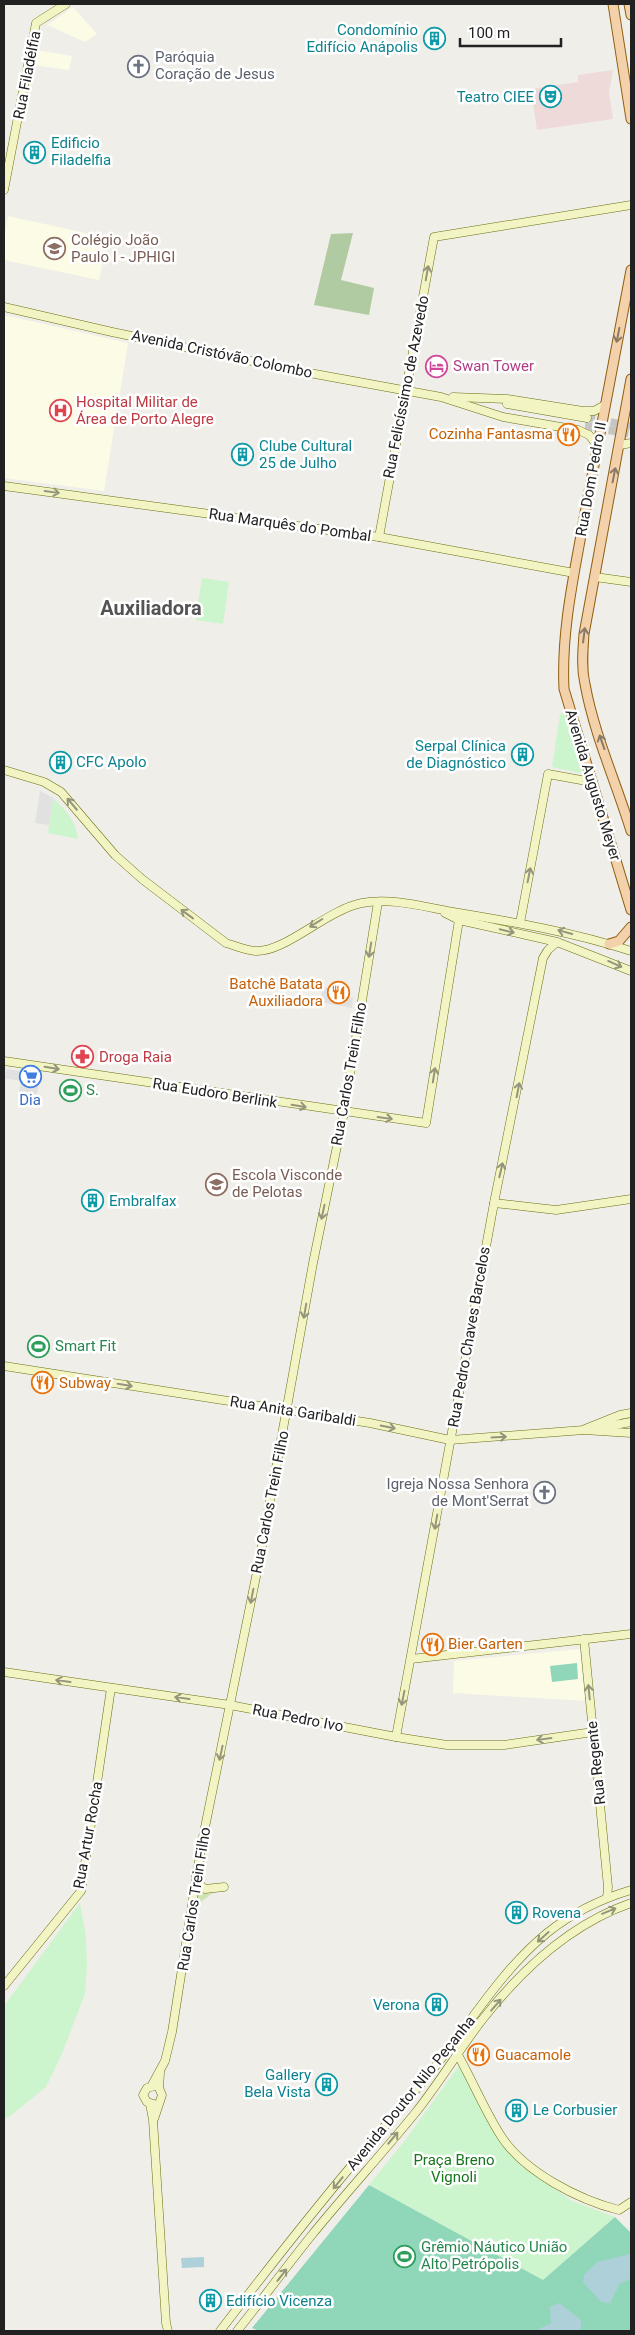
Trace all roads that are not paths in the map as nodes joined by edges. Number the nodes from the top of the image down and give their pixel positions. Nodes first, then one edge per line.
1 (66, 4) edge
2 (614, 4) edge
3 (629, 4) edge
4 (631, 15) edge
5 (631, 118) edge
6 (4, 190) edge
7 (631, 205) edge
8 (631, 270) edge
9 (4, 306) edge
10 (631, 379) edge
11 (406, 390) junction
12 (473, 402) junction
13 (604, 405) junction
14 (628, 413) edge
15 (586, 422) tunnel mouth
16 (631, 443) edge
17 (597, 445) junction
18 (620, 445) junction
19 (4, 486) edge
20 (379, 537) junction
21 (574, 573) junction
22 (595, 577) junction
23 (631, 582) edge
24 (584, 684) joint
25 (564, 689) joint
26 (4, 770) edge
27 (592, 782) junction
28 (631, 831) edge
29 (378, 902) junction
30 (436, 909) junction
31 (631, 910) edge
32 (459, 920) junction
33 (520, 923) junction
34 (631, 926) edge
35 (557, 942) junction
36 (609, 944) junction
37 (631, 951) edge
38 (631, 971) edge
39 (4, 1061) edge
40 (344, 1112) junction
41 (631, 1199) edge
42 (494, 1203) junction
43 (4, 1366) edge
44 (288, 1411) junction
45 (631, 1413) edge
46 (631, 1422) edge
47 (584, 1430) junction
48 (631, 1433) edge
49 (450, 1440) junction
50 (631, 1634) edge
51 (584, 1639) junction
52 (411, 1658) junction
53 (4, 1672) edge
54 (111, 1688) junction
55 (230, 1705) junction
56 (593, 1732) junction
57 (396, 1737) junction
58 (196, 1876) junction
59 (224, 1887) dead end
60 (631, 1890) edge
61 (610, 1897) junction
62 (631, 1903) edge
63 (534, 1964) junction
64 (512, 1970) junction
65 (4, 1986) edge
66 (462, 2030) junction
67 (458, 2055) junction
68 (155, 2087) junction
69 (154, 2103) junction
70 (631, 2202) edge
71 (166, 2329) edge
72 (239, 2330) edge
73 (220, 2331) edge

1 - 6 street, Rua Filadélfia
2 - 5 main road
3 - 4 main road
11 -> 7 street, Rua Felicíssimo de Azevedo
8 -> 13 main road, Rua Dom Pedro II
9 - 11 street, Avenida Cristóvão Colombo
10 - 14 main road, Rua Dom Pedro II
11 - 12 street, Avenida Cristóvão Colombo
11 - 20 street, Rua Felicíssimo de Azevedo
12 - 13 street, Avenida Cristóvão Colombo
12 - 15 street
12 - 17 street, Avenida Cristóvão Colombo
13 - 17 main road, Rua Dom Pedro II
14 - 18 main road, Rua Dom Pedro II
16 - 18 street
17 - 21 main road, Rua Dom Pedro II
22 -> 18 main road, Rua Dom Pedro II
19 -> 20 street, Rua Marquês do Pombal
20 - 21 street, Rua Marquês do Pombal
21 - 25 main road, Rua Dom Pedro II
22 - 23 street
24 -> 22 main road, Rua Dom Pedro II
28 -> 24 main road, Avenida Augusto Meyer
25 - 27 main road, Avenida Augusto Meyer
29 -> 26 street
27 - 31 main road, Avenida Augusto Meyer
33 -> 27 street
29 - 30 street
29 -> 40 street, Rua Carlos Trein Filho
30 - 32 street
30 - 33 street
32 -> 35 street
40 -> 32 street, Rua Eudoro Berlink
36 -> 33 street
34 - 36 main road
35 -> 38 street
42 -> 35 street, Rua Pedro Chaves Barcelos
36 - 37 street
39 -> 40 street, Rua Eudoro Berlink
40 -> 44 street, Rua Carlos Trein Filho
41 - 42 street
42 - 49 street, Rua Pedro Chaves Barcelos
43 -> 44 street, Rua Anita Garibaldi
44 -> 49 street, Rua Anita Garibaldi
44 -> 55 street, Rua Carlos Trein Filho
45 - 47 street, Rua Anita Garibaldi
46 - 47 street
47 - 48 street, Rua Anita Garibaldi
49 -> 47 street, Rua Anita Garibaldi
49 -> 52 street, Rua Pedro Chaves Barcelos
50 - 51 street
51 - 52 street
56 -> 51 street, Rua Regente
52 -> 57 street, Rua Pedro Chaves Barcelos
54 -> 53 street, Rua Pedro Ivo
55 -> 54 street, Rua Pedro Ivo
54 - 65 street, Rua Artur Rocha
55 - 57 street, Rua Pedro Ivo
55 -> 58 street, Rua Carlos Trein Filho
56 -> 57 street, Rua Pedro Ivo
56 - 61 street, Rua Regente
58 - 59 street
58 - 68 street, Rua Carlos Trein Filho
60 - 61 street, Avenida Doutor Nilo Peçanha
61 -> 64 street, Avenida Doutor Nilo Peçanha
63 -> 62 street, Avenida Doutor Nilo Peçanha
63 - 64 street
67 -> 63 street, Avenida Doutor Nilo Peçanha
64 - 66 street, Avenida Doutor Nilo Peçanha
66 - 67 street
66 -> 73 street, Avenida Doutor Nilo Peçanha
67 - 70 street
72 -> 67 street, Avenida Doutor Nilo Peçanha
68 - 69 street
68 - 69 street
69 - 71 street

